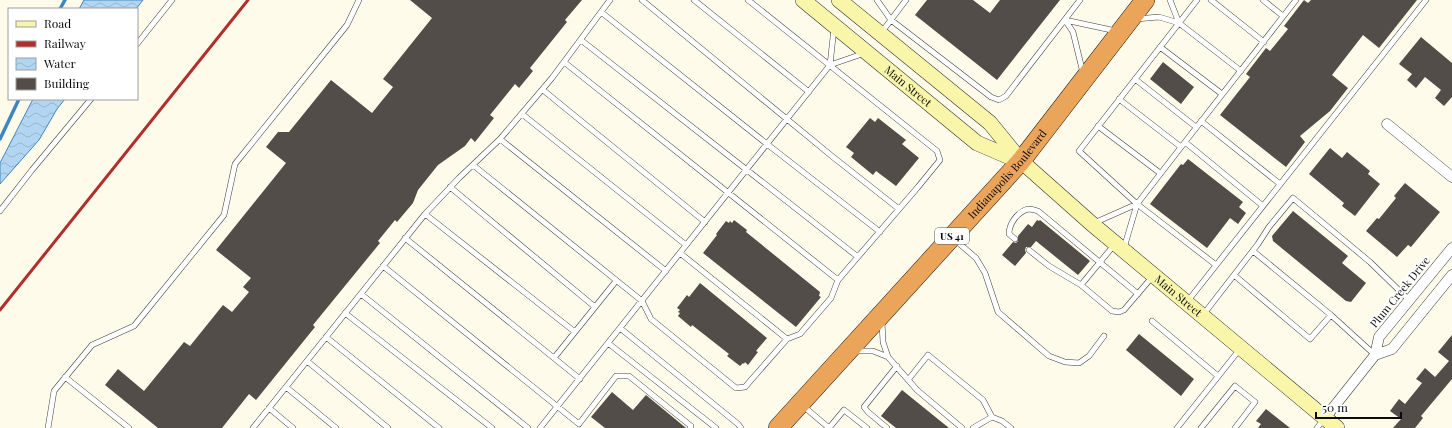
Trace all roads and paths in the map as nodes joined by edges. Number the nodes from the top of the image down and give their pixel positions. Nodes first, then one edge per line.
1 (172, 0) edge
2 (359, 0) edge
3 (610, 0) edge
4 (642, 0) edge
5 (694, 0) edge
6 (748, 0) edge
7 (803, 0) edge
8 (839, 0) edge
9 (877, 0) edge
10 (906, 0) edge
11 (1080, 0) edge
12 (1145, 0) edge
13 (1170, 0) edge
14 (1197, 0) edge
15 (1211, 0) edge
16 (1263, 0) edge
17 (1296, 0) edge
18 (1426, 0) edge
19 (601, 12) junction
20 (1283, 16) junction
21 (891, 20) junction
22 (1065, 20) junction
23 (1179, 23) junction
24 (834, 26) junction
25 (1124, 26) junction
26 (881, 33) junction
27 (581, 40) junction
28 (1264, 42) junction
29 (138, 43) edge
30 (1160, 47) junction
31 (866, 53) junction
32 (564, 62) junction
33 (830, 65) junction
34 (1241, 71) junction
35 (1084, 79) junction
36 (1135, 79) junction
37 (542, 90) junction
38 (809, 92) junction
39 (1222, 94) junction
40 (90, 100) edge
41 (1119, 100) junction
42 (522, 114) junction
43 (787, 119) junction
44 (1201, 121) junction
45 (1387, 124) dead end
46 (1098, 126) junction
47 (1196, 127) junction
48 (500, 139) junction
49 (767, 144) junction
50 (1183, 144) junction
51 (1021, 161) junction
52 (473, 165) junction
53 (747, 169) junction
54 (1160, 173) junction
55 (1452, 177) edge
56 (1280, 184) junction
57 (450, 187) junction
58 (728, 193) junction
59 (1136, 204) junction
60 (1262, 206) junction
61 (899, 209) junction
62 (0, 211) edge
63 (425, 214) junction
64 (705, 222) junction
65 (1092, 224) junction
66 (880, 232) junction
67 (405, 238) junction
68 (951, 238) junction
69 (1015, 239) dead end
70 (686, 246) junction
71 (1120, 247) junction
72 (1452, 248) edge
73 (1029, 250) dead end
74 (1253, 251) junction
75 (680, 253) junction
76 (858, 257) junction
77 (1100, 263) junction
78 (1216, 265) junction
79 (383, 266) junction
80 (666, 271) junction
81 (1153, 275) junction
82 (1234, 275) junction
83 (1452, 275) edge
84 (838, 280) junction
85 (616, 281) junction
86 (1081, 285) junction
87 (360, 294) junction
88 (1138, 294) junction
89 (1409, 300) junction
90 (642, 301) junction
91 (1186, 302) junction
92 (595, 307) junction
93 (884, 311) junction
94 (345, 313) junction
95 (1331, 315) junction
96 (1202, 316) junction
97 (1152, 321) dead end
98 (620, 328) junction
99 (575, 332) junction
100 (1104, 336) dead end
101 (326, 337) junction
102 (787, 339) junction
103 (608, 343) junction
104 (1240, 348) junction
105 (846, 353) junction
106 (1375, 355) junction
107 (888, 357) junction
108 (554, 358) junction
109 (307, 361) junction
110 (897, 366) junction
111 (1218, 376) junction
112 (65, 377) junction
113 (580, 379) junction
114 (908, 380) junction
115 (286, 387) junction
116 (800, 404) junction
117 (557, 406) junction
118 (269, 408) junction
119 (992, 417) junction
120 (1321, 423) edge
121 (582, 426) edge
122 (48, 428) edge
123 (129, 428) edge
124 (253, 428) edge
125 (293, 428) edge
126 (336, 428) edge
127 (388, 428) edge
128 (439, 428) edge
129 (492, 428) edge
130 (528, 428) edge
131 (540, 428) edge
132 (690, 428) edge
133 (716, 428) edge
134 (741, 428) edge
135 (778, 428) edge
136 (829, 428) edge
137 (867, 428) edge
138 (887, 428) edge
139 (962, 428) edge
140 (973, 428) edge
141 (1011, 428) edge
142 (1177, 428) edge
143 (1201, 428) edge
144 (1235, 428) edge
145 (1337, 428) edge

1 - 29 lane
2 - 112 lane
3 - 19 lane
4 - 43 lane
5 - 38 lane
6 - 33 lane
7 - 24 street, Main Street
8 - 26 street, Main Street
9 - 21 lane
10 - 21 lane
11 - 22 lane
12 - 25 highway, Indianapolis Boulevard / US 41
13 - 23 lane
14 - 23 lane
15 - 28 lane
16 - 20 lane
17 - 20 lane
18 - 56 lane
19 - 27 lane
19 - 49 lane
20 - 28 lane
21 - 22 lane
21 - 26 lane
22 - 25 lane
22 - 35 lane
23 - 25 lane
23 - 30 lane
23 - 34 lane
24 - 31 street, Main Street
24 - 33 lane
25 - 35 highway, Indianapolis Boulevard / US 41
26 - 51 street, Main Street
27 - 32 lane
27 - 53 lane
28 - 34 lane
30 - 36 lane
30 - 39 lane
31 - 33 lane
31 - 51 street, Main Street
32 - 37 lane
32 - 58 lane
33 - 38 lane
33 - 61 lane
34 - 39 lane
35 - 51 highway, Indianapolis Boulevard / US 41
36 - 41 lane
36 - 47 lane
37 - 42 lane
37 - 64 lane
38 - 43 lane
39 - 44 lane
40 - 62 lane
41 - 46 lane
41 - 50 lane
42 - 48 lane
42 - 70 lane
43 - 49 lane
43 - 61 lane
44 - 47 lane
44 - 56 lane
45 - 55 street
46 - 54 lane
46 - 59 lane
47 - 50 lane
48 - 52 lane
48 - 80 lane
49 - 53 lane
49 - 66 lane
50 - 54 lane
50 - 60 lane
51 - 65 street, Main Street
51 - 68 highway, Indianapolis Boulevard / US 41
52 - 57 lane
52 - 85 lane
53 - 58 lane
53 - 76 lane
54 - 59 lane
56 - 60 lane
57 - 63 lane
57 - 92 lane
58 - 64 lane
58 - 84 lane
59 - 65 lane
59 - 71 lane
59 - 78 lane
60 - 78 lane
61 - 66 lane
63 - 67 lane
63 - 99 lane
64 - 70 lane
65 - 71 street, Main Street
66 - 76 lane
67 - 79 lane
67 - 108 lane
68 - 93 highway, Indianapolis Boulevard / US 41
68 - 100 lane
69 - 77 lane
70 - 75 lane
71 - 77 lane
71 - 81 street, Main Street
72 - 89 street, Plum Creek Drive
73 - 86 lane
74 - 82 lane
74 - 89 lane
74 - 95 lane
75 - 80 lane
75 - 102 lane
76 - 84 lane
77 - 86 lane
77 - 88 lane
78 - 91 lane
79 - 87 lane
79 - 117 lane
80 - 90 lane
81 - 88 lane
81 - 91 street, Main Street
82 - 95 lane
82 - 96 lane
83 - 106 street, Plum Creek Drive
84 - 102 lane
85 - 90 lane
85 - 92 lane
86 - 88 lane
87 - 94 lane
87 - 130 lane
89 - 106 street, Plum Creek Drive
90 - 98 lane
90 - 102 lane
91 - 96 street, Main Street
92 - 99 lane
93 - 105 highway, Indianapolis Boulevard / US 41
93 - 107 lane
94 - 101 lane
94 - 129 lane
95 - 106 lane
96 - 104 street, Main Street
97 - 111 lane
98 - 103 lane
98 - 134 lane
99 - 108 lane
101 - 109 lane
101 - 128 lane
103 - 113 lane
103 - 133 lane
104 - 111 lane
104 - 120 street, Main Street
105 - 107 lane
105 - 116 highway, Indianapolis Boulevard / US 41
106 - 120 street, Plum Creek Drive
107 - 110 lane
108 - 113 lane
109 - 115 lane
109 - 127 lane
110 - 114 lane
110 - 138 lane
111 - 142 lane
112 - 122 lane
112 - 123 lane
113 - 117 lane
114 - 119 lane
114 - 139 lane
115 - 118 lane
115 - 126 lane
116 - 135 highway, Indianapolis Boulevard / US 41
116 - 136 lane
117 - 121 lane
117 - 131 lane
118 - 124 lane
118 - 125 lane
119 - 140 lane
119 - 141 lane
120 - 145 street, Main Street
121 - 132 lane
136 - 137 lane
143 - 144 lane

